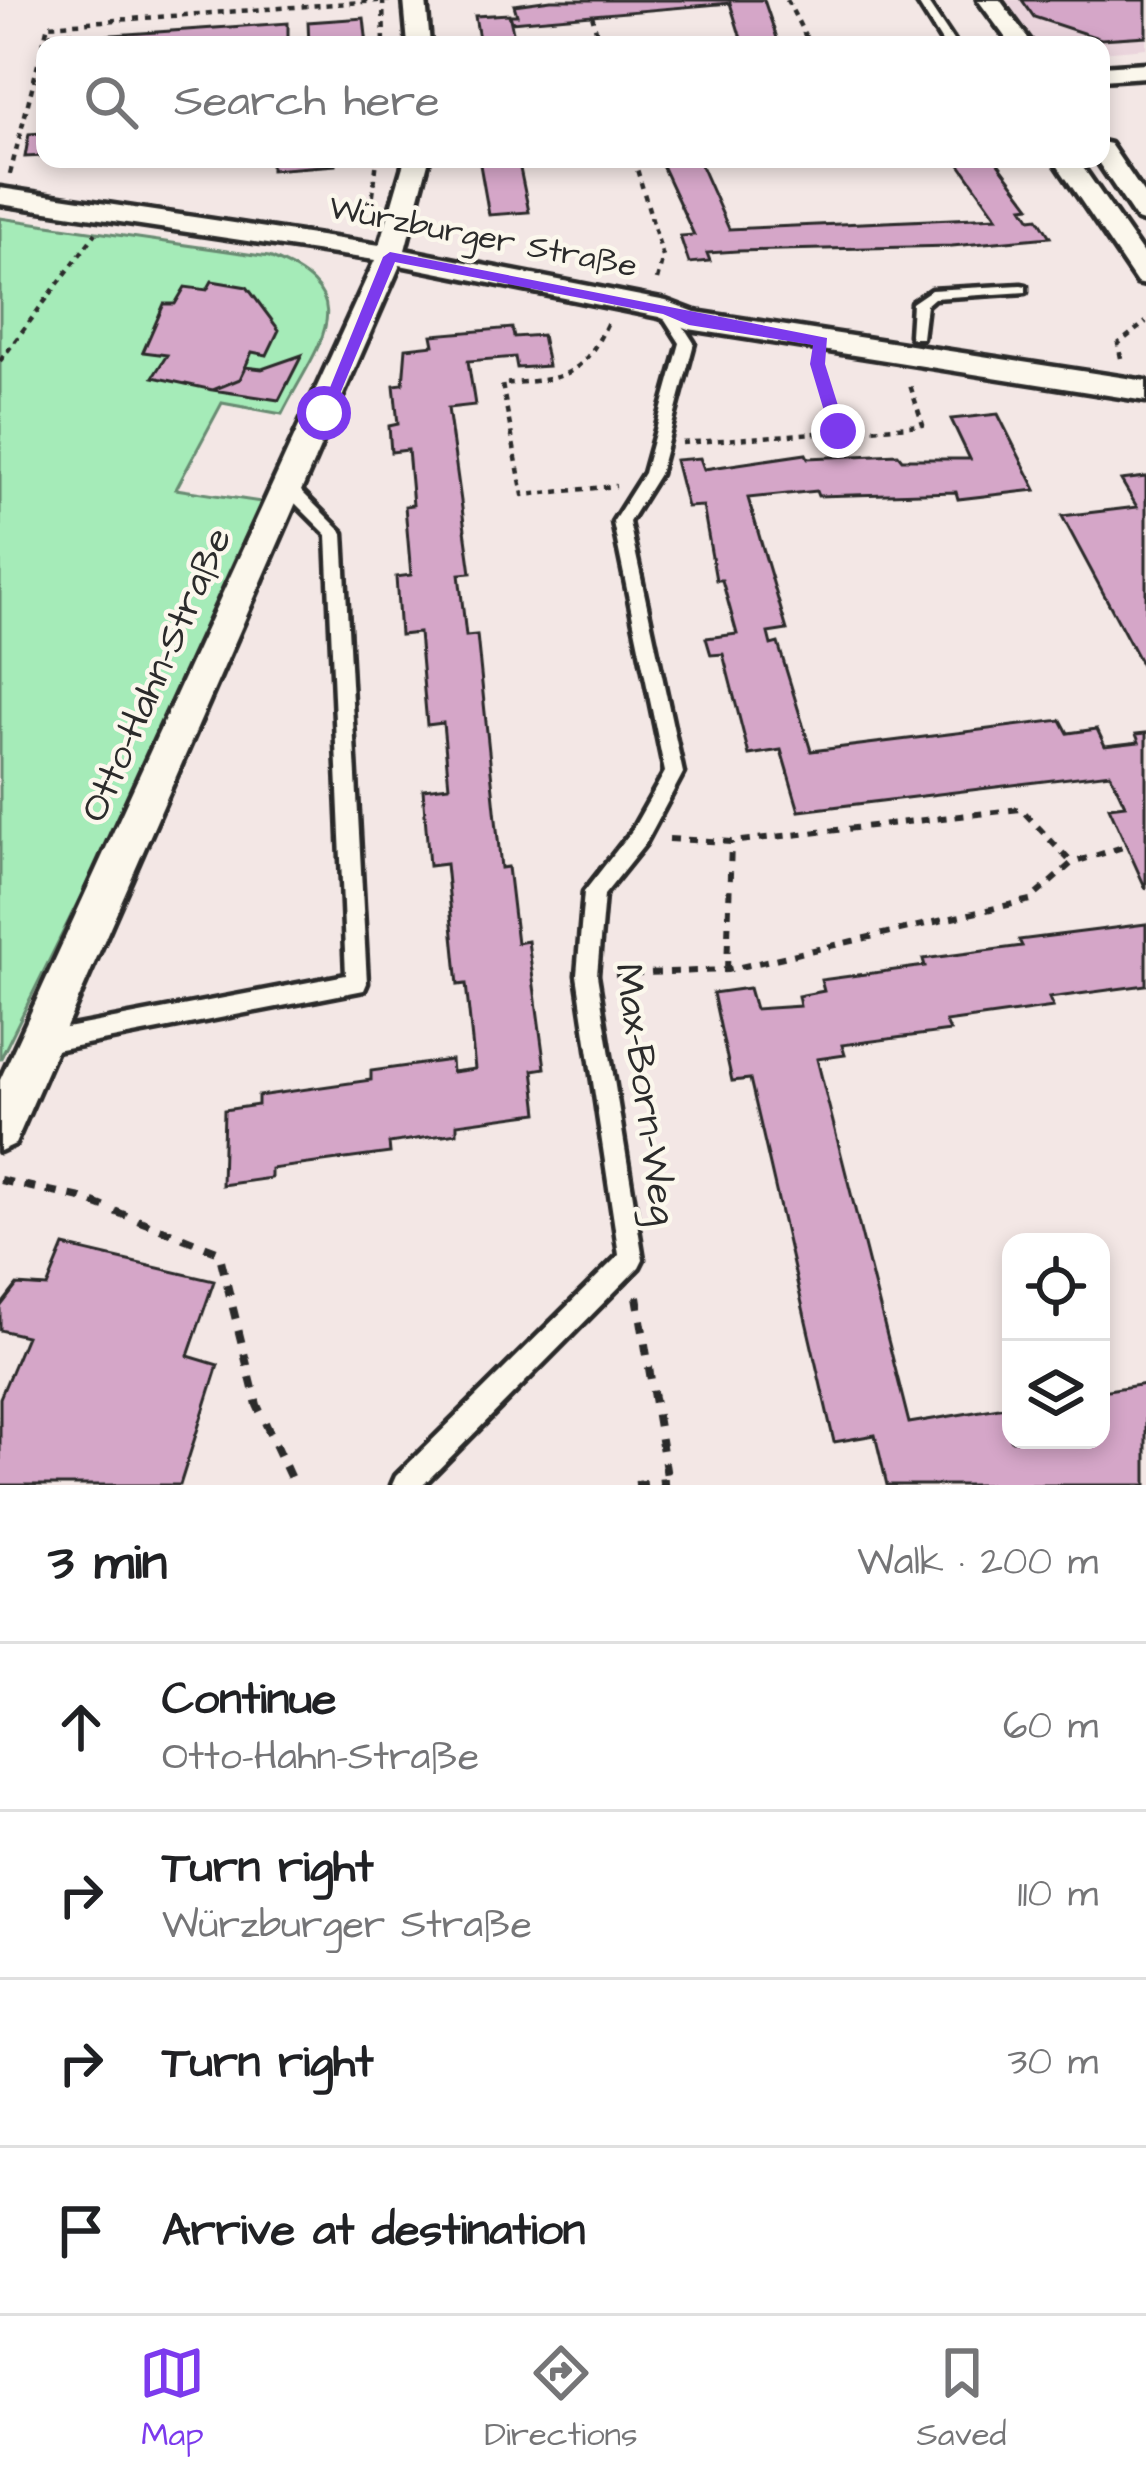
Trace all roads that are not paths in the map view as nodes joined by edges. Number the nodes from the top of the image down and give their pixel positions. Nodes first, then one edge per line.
1 (415, 0) edge
2 (921, 0) edge
3 (989, 0) edge
4 (417, 36) edge
5 (944, 36) edge
6 (1015, 36) edge
7 (1146, 57) edge
8 (1110, 59) edge
9 (1146, 70) edge
10 (1110, 73) edge
11 (1110, 162) edge
12 (415, 168) edge
13 (1071, 168) edge
14 (4, 190) edge
15 (1146, 215) edge
16 (390, 257) junction
17 (1146, 277) edge
18 (1022, 290) dead end
19 (666, 310) junction
20 (914, 345) junction
21 (1146, 366) edge
22 (1146, 391) edge
23 (290, 489) junction
24 (40, 1043) junction
25 (0, 1129) edge
26 (405, 1485) edge

1 - 4 street
2 - 5 lane
3 - 6 street
7 - 8 street
9 - 10 street
11 - 15 street
12 - 16 street, Otto-Hahn-Straße
13 - 17 street
14 - 16 street, Würzburger Straße
16 - 19 street, Würzburger Straße
16 - 23 street, Otto-Hahn-Straße
18 - 20 lane
19 - 20 street, Würzburger Straße
19 - 20 street, Würzburger Straße
19 - 26 lane, Max-Born-Weg
20 - 21 street, Würzburger Straße
20 - 22 street, Würzburger Straße
23 - 24 street, Otto-Hahn-Straße
23 - 24 lane
24 - 25 street, Otto-Hahn-Straße

